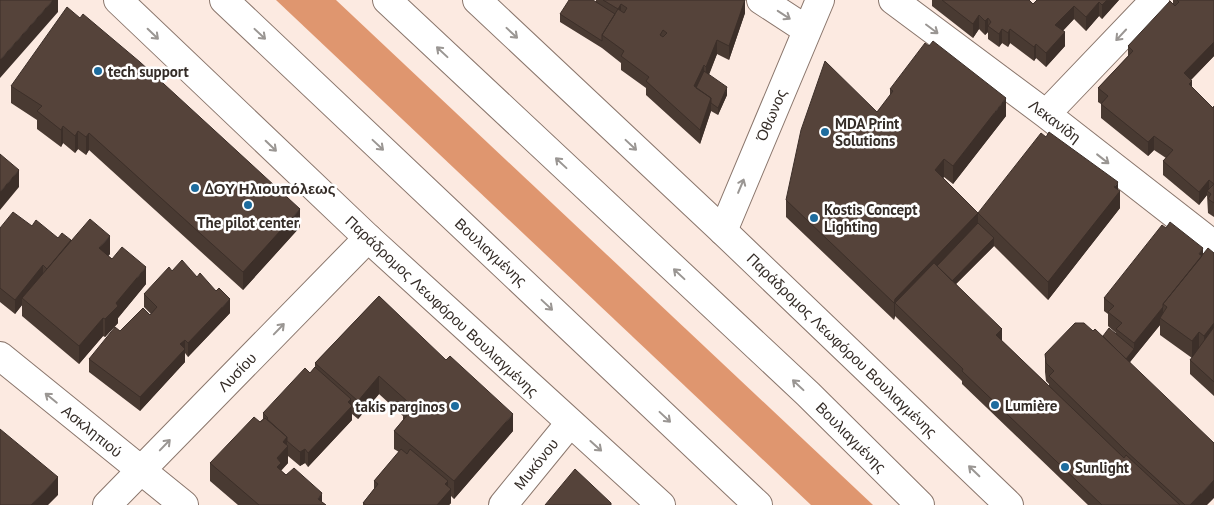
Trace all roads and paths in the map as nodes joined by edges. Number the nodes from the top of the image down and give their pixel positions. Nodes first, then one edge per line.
1 (118, 0) edge
2 (224, 0) edge
3 (387, 0) edge
4 (477, 0) edge
5 (761, 0) edge
6 (820, 0) edge
7 (893, 0) edge
8 (1155, 0) edge
9 (807, 30) junction
10 (1046, 114) junction
11 (723, 231) junction
12 (368, 238) junction
13 (1214, 245) edge
14 (0, 356) edge
15 (570, 423) junction
16 (140, 471) junction
17 (107, 505) edge
18 (184, 505) edge
19 (503, 505) edge
20 (661, 505) edge
21 (758, 505) edge
22 (920, 505) edge
23 (1009, 505) edge

1 -> 12 street, Παράδρομος Λεωφόρου Βουλιαγμένης
2 -> 21 street, Βουλιαγμένης
22 -> 3 street, Βουλιαγμένης
4 -> 11 street, Παράδρομος Λεωφόρου Βουλιαγμένης
5 -> 9 street
6 - 9 street, Όθωνος
7 -> 10 street, Λεκανίδη
8 -> 10 street
11 -> 9 street, Όθωνος
10 -> 13 street, Λεκανίδη
23 -> 11 street, Παράδρομος Λεωφόρου Βουλιαγμένης
12 - 15 street, Παράδρομος Λεωφόρου Βουλιαγμένης
16 -> 12 street, Λυσίου
16 -> 14 street, Ασκληπιού
15 - 19 street, Μυκόνου
15 -> 20 street, Παράδρομος Λεωφόρου Βουλιαγμένης
16 - 17 street, Λυσίου
16 - 18 street, Ασκληπιού

